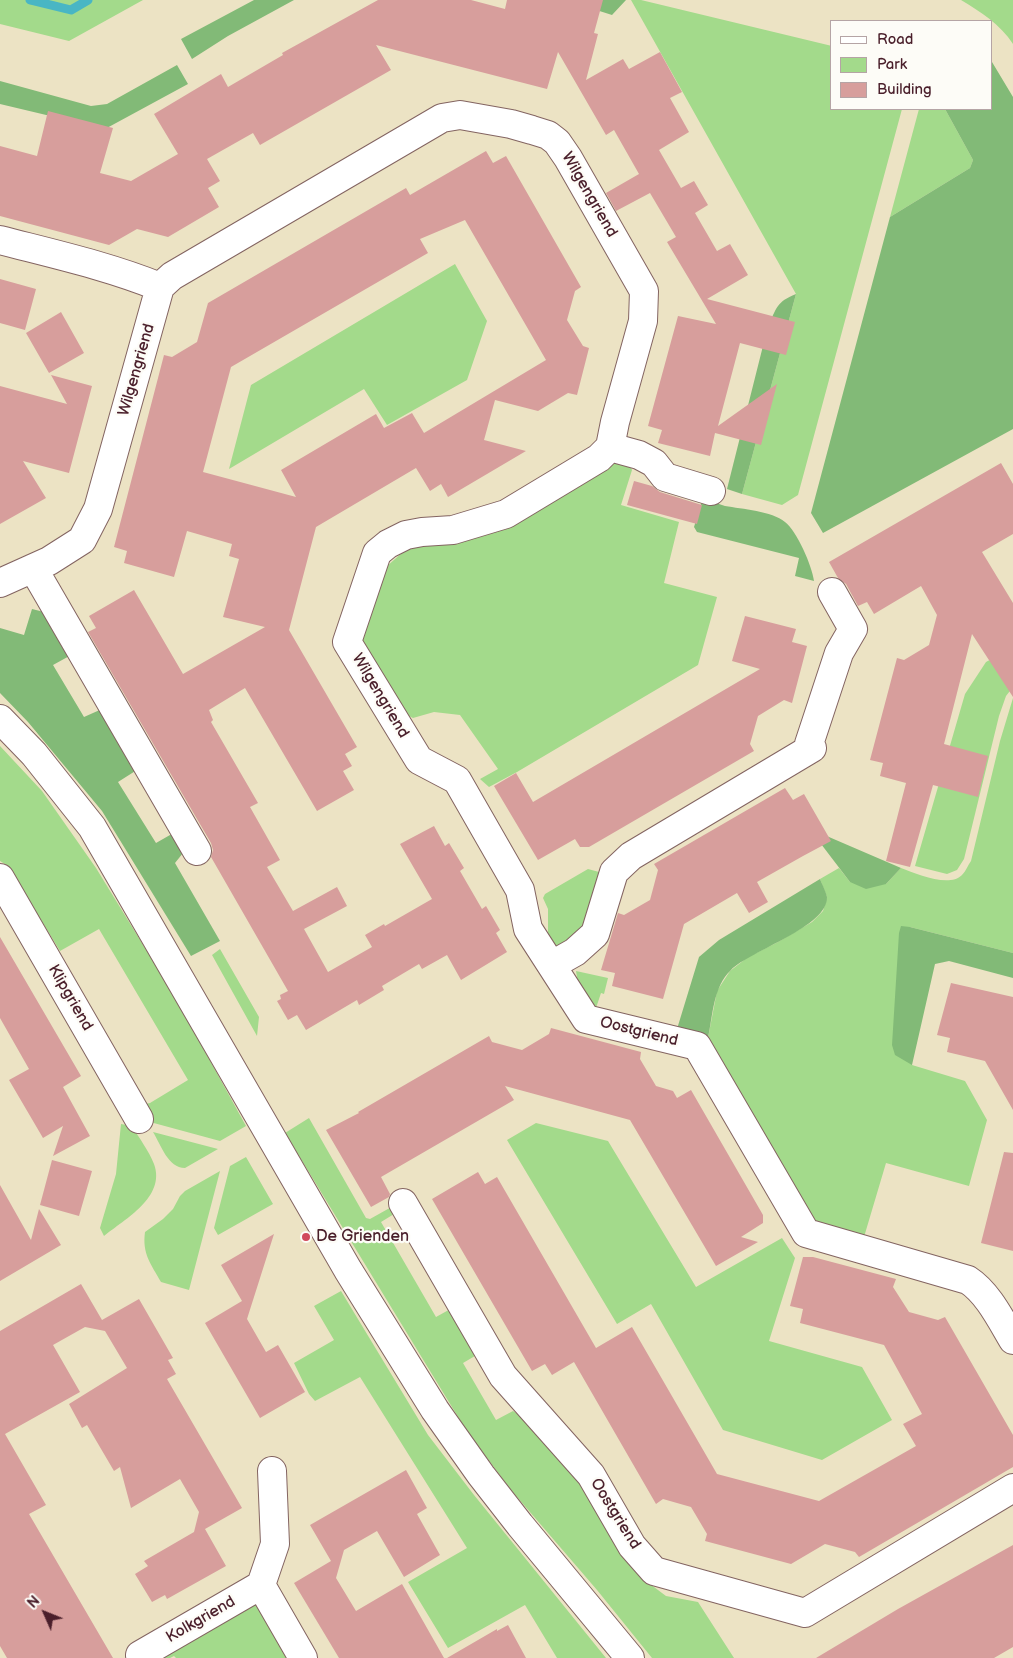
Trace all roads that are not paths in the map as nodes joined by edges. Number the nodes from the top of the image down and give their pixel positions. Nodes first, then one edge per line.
1 (0, 240) edge
2 (160, 287) junction
3 (610, 447) junction
4 (711, 491) dead end
5 (33, 568) junction
6 (0, 583) edge
7 (832, 592) dead end
8 (0, 719) edge
9 (197, 851) dead end
10 (0, 878) edge
11 (552, 965) junction
12 (140, 1118) dead end
13 (403, 1203) dead end
14 (1013, 1340) edge
15 (272, 1471) dead end
16 (1013, 1488) edge
17 (261, 1585) junction
18 (140, 1655) dead end
19 (303, 1658) edge
20 (630, 1658) edge

1 - 2 street
2 - 3 street, Wilgengriend
2 - 5 street, Wilgengriend
3 - 4 street
3 - 11 street, Wilgengriend
5 - 6 street, Wilgengriend
5 - 9 street
7 - 11 street
8 - 20 street
10 - 12 street, Klipgriend
11 - 14 street, Oostgriend
13 - 16 street, Oostgriend
15 - 17 street
17 - 18 street, Kolkgriend
17 - 19 street

